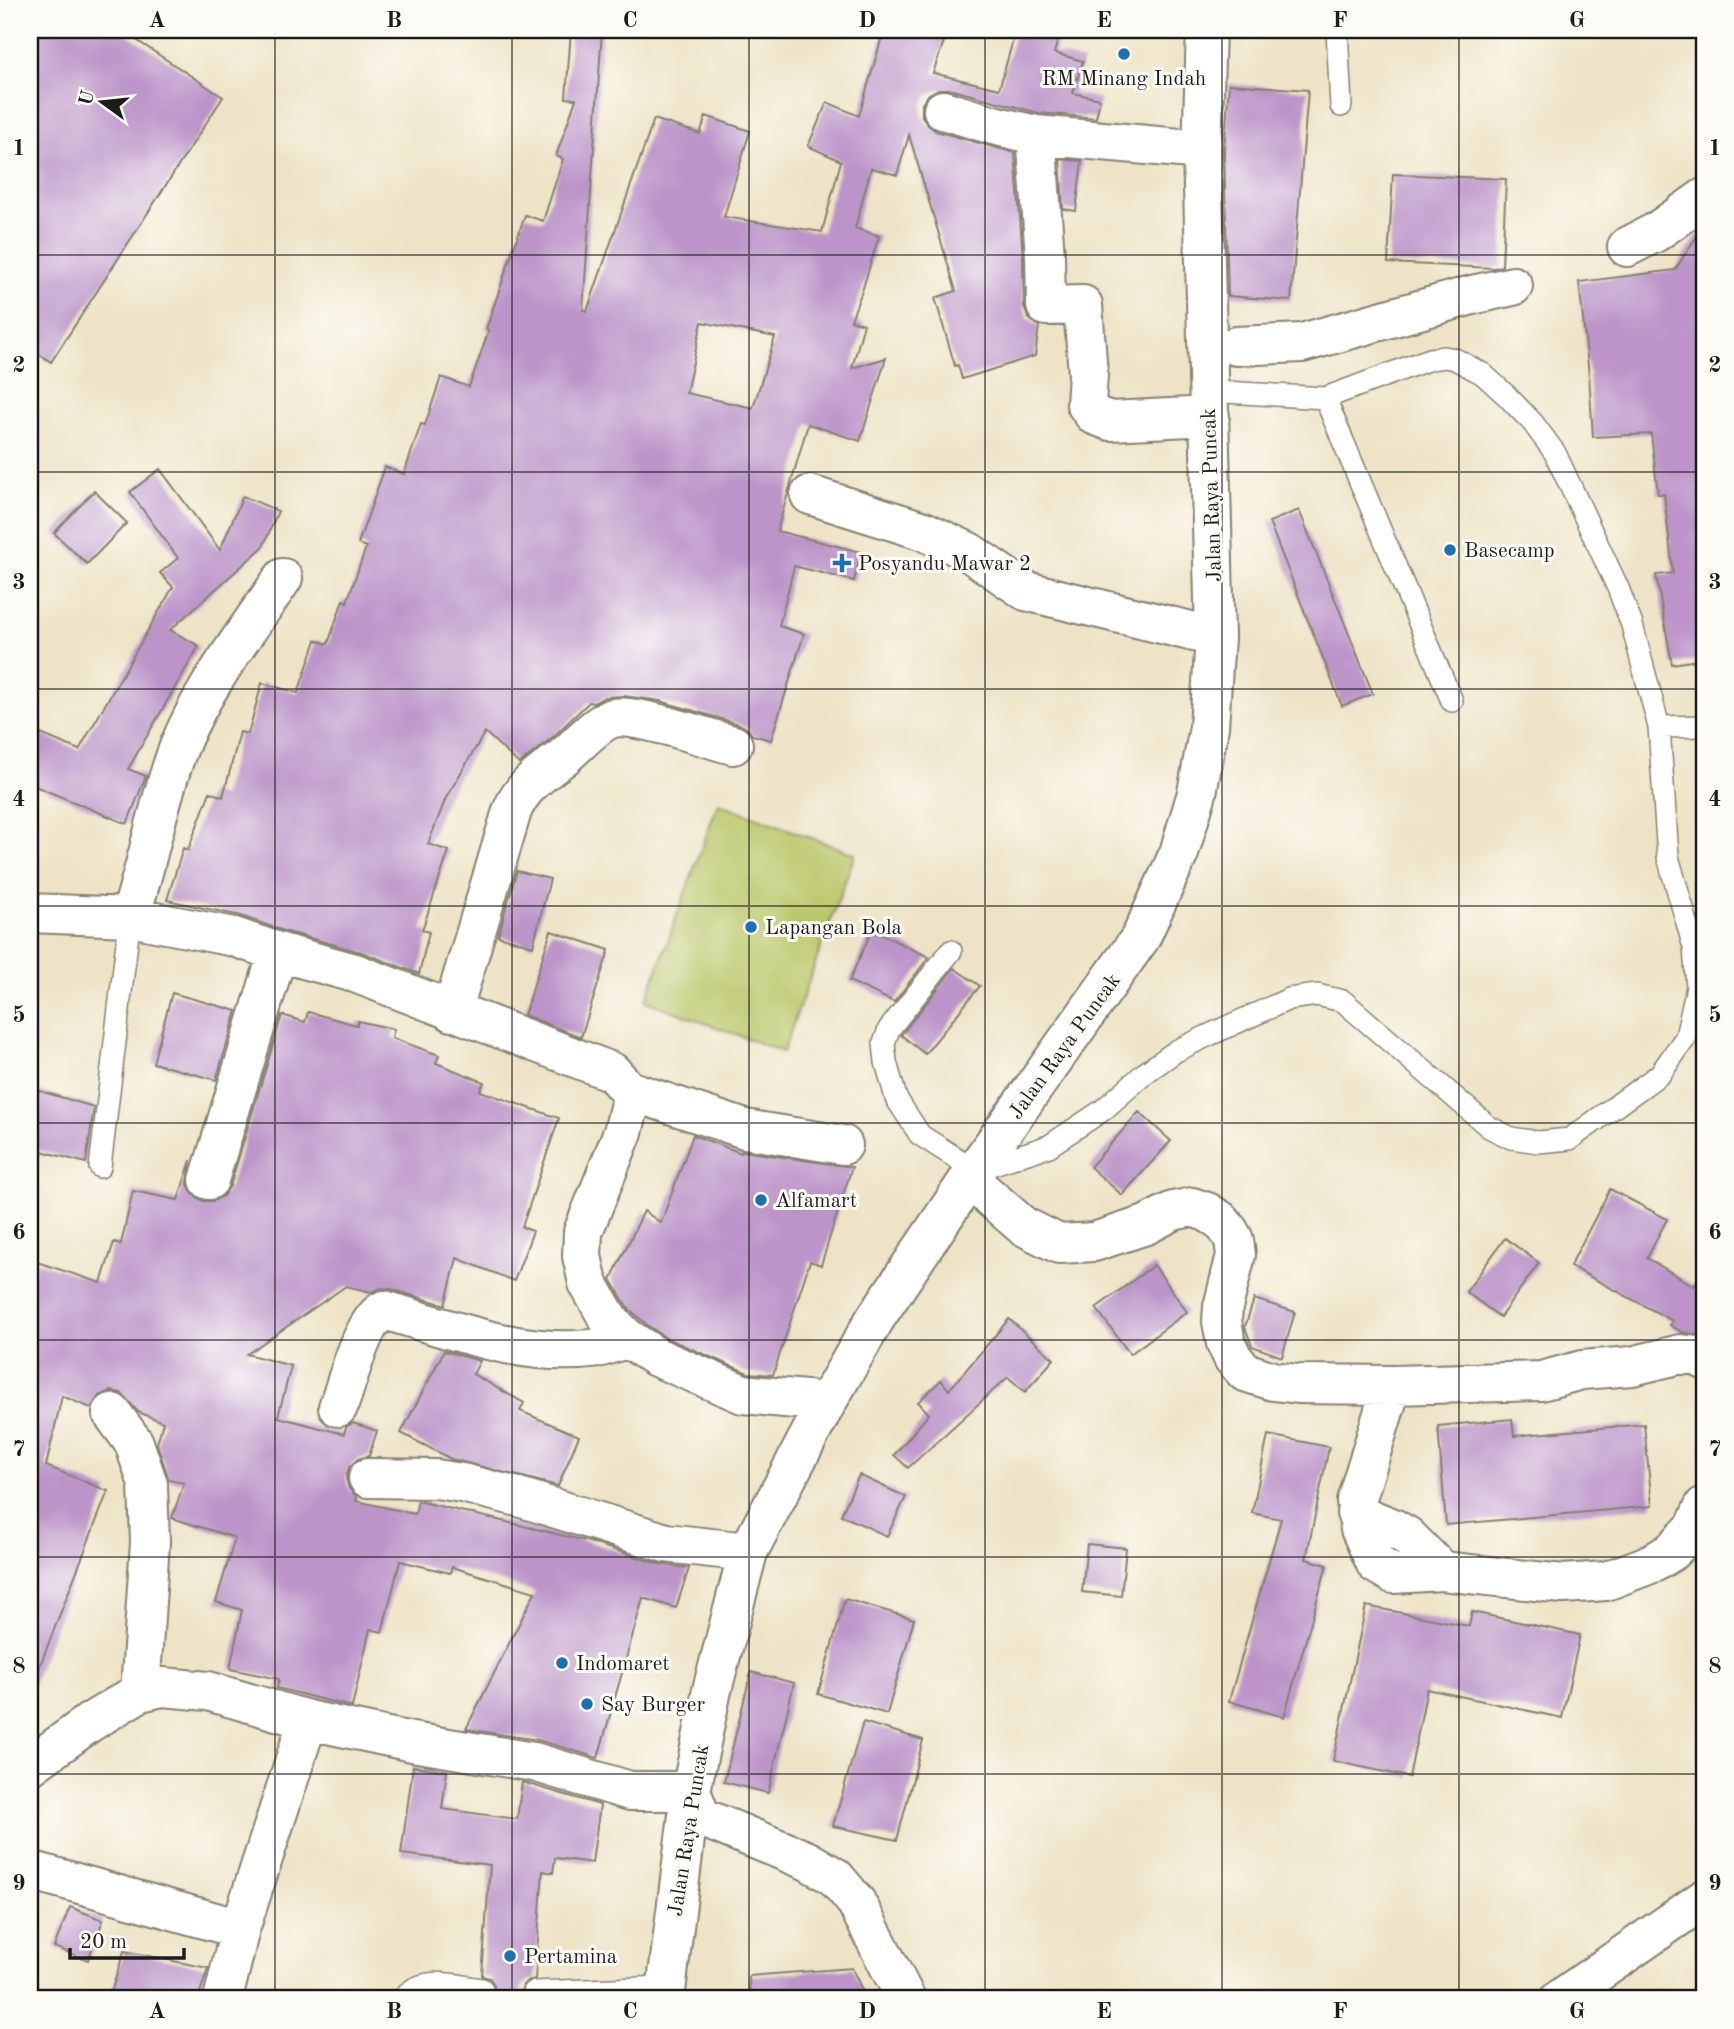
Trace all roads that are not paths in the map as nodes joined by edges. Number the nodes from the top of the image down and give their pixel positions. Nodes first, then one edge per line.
1 (1206, 30) edge
2 (1337, 30) edge
3 (1341, 106) dead end
4 (943, 110) dead end
5 (1036, 135) junction
6 (1202, 150) junction
7 (1700, 206) edge
8 (1628, 247) dead end
9 (1513, 286) dead end
10 (1236, 346) dead end
11 (1325, 398) junction
12 (1209, 404) junction
13 (810, 495) dead end
14 (283, 579) dead end
15 (1215, 637) junction
16 (1452, 701) dead end
17 (1704, 726) edge
18 (1660, 727) junction
19 (733, 745) dead end
20 (30, 913) edge
21 (131, 917) junction
22 (951, 950) dead end
23 (278, 952) junction
24 (452, 1012) junction
25 (628, 1090) junction
26 (843, 1145) dead end
27 (100, 1167) dead end
28 (972, 1174) junction
29 (209, 1180) dead end
30 (627, 1338) junction
31 (1704, 1360) edge
32 (1392, 1385) junction
33 (827, 1402) junction
34 (338, 1407) dead end
35 (112, 1413) dead end
36 (368, 1478) dead end
37 (1704, 1506) edge
38 (748, 1552) junction
39 (140, 1692) junction
40 (308, 1720) junction
41 (30, 1766) edge
42 (691, 1791) junction
43 (30, 1870) edge
44 (1704, 1899) edge
45 (240, 1929) junction
46 (482, 1989) dead end
47 (534, 1992) dead end
48 (665, 1993) edge
49 (223, 1999) edge
50 (402, 1999) edge
51 (906, 1999) edge
52 (1560, 1999) edge

1 - 6 main road, Jalan Raya Puncak
2 - 3 lane
4 - 5 main road
5 - 6 main road
5 - 12 main road
6 - 12 main road, Jalan Raya Puncak
7 - 8 main road
9 - 10 main road
11 - 12 lane
11 - 16 lane
11 - 18 lane
12 - 15 main road, Jalan Raya Puncak
13 - 15 main road
14 - 21 main road
15 - 28 main road, Jalan Raya Puncak
17 - 18 lane
18 - 28 lane
19 - 24 main road
20 - 21 main road
21 - 23 main road
21 - 27 lane
22 - 28 lane
23 - 24 main road
23 - 29 main road
24 - 25 main road
25 - 26 main road
25 - 30 main road
28 - 32 main road
28 - 33 main road, Jalan Raya Puncak
30 - 33 main road
30 - 34 main road
31 - 32 main road
32 - 37 main road
33 - 38 main road, Jalan Raya Puncak
35 - 39 main road
36 - 38 main road
38 - 42 main road, Jalan Raya Puncak
39 - 40 main road
39 - 41 main road
40 - 42 main road
40 - 45 main road
42 - 48 main road, Jalan Raya Puncak
42 - 51 main road
43 - 45 main road
44 - 52 main road
45 - 49 main road
46 - 50 lane
47 - 48 lane

